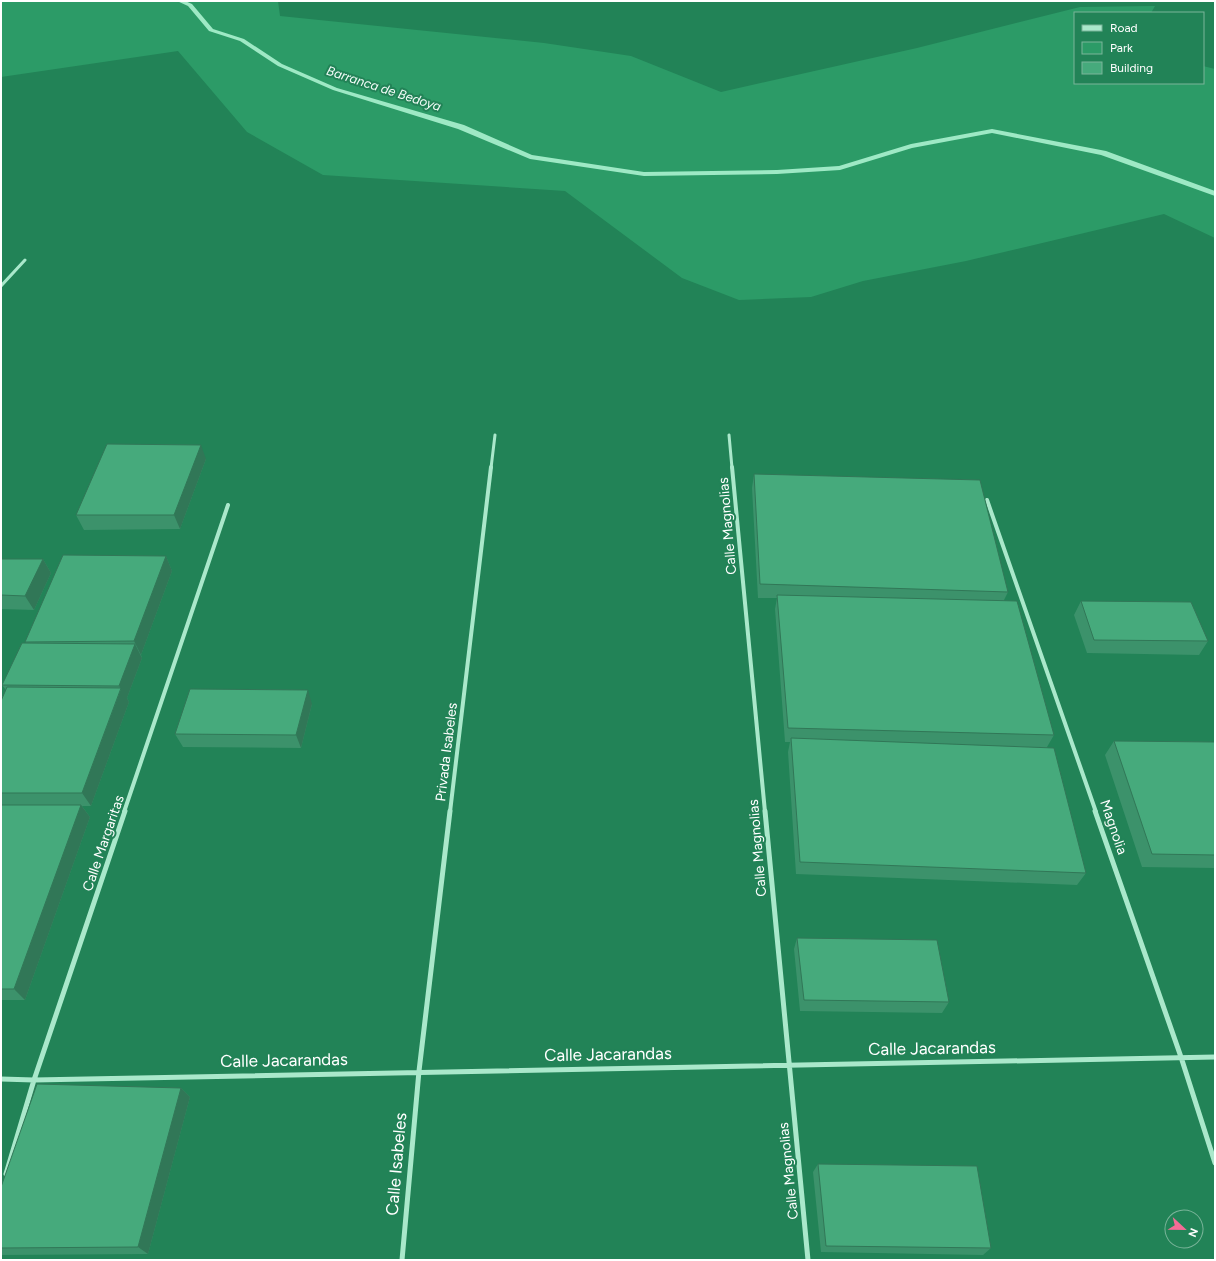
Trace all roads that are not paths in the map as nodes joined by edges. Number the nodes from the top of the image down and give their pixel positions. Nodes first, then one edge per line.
1 (25, 260) dead end
2 (1, 286) edge
3 (730, 435) dead end
4 (495, 436) dead end
5 (987, 500) edge
6 (228, 505) dead end
7 (1215, 1057) edge
8 (1181, 1058) junction
9 (789, 1064) junction
10 (419, 1071) junction
11 (1, 1079) edge
12 (34, 1080) junction
13 (1215, 1163) edge
14 (3, 1182) edge
15 (402, 1260) edge
16 (808, 1260) edge

1 - 2 street
3 - 9 street, Calle Magnolias
4 - 10 street, Privada Isabeles
5 - 8 street, Magnolia
6 - 12 street, Calle Margaritas
7 - 8 street, Calle Jacarandas
8 - 9 street, Calle Jacarandas
8 - 13 street, Magnolia
9 - 10 street, Calle Jacarandas
9 - 16 street, Calle Magnolias
10 - 12 street, Calle Jacarandas
10 - 15 street, Calle Isabeles
11 - 12 street, Calle Jacarandas
12 - 14 street, Calle Margaritas

